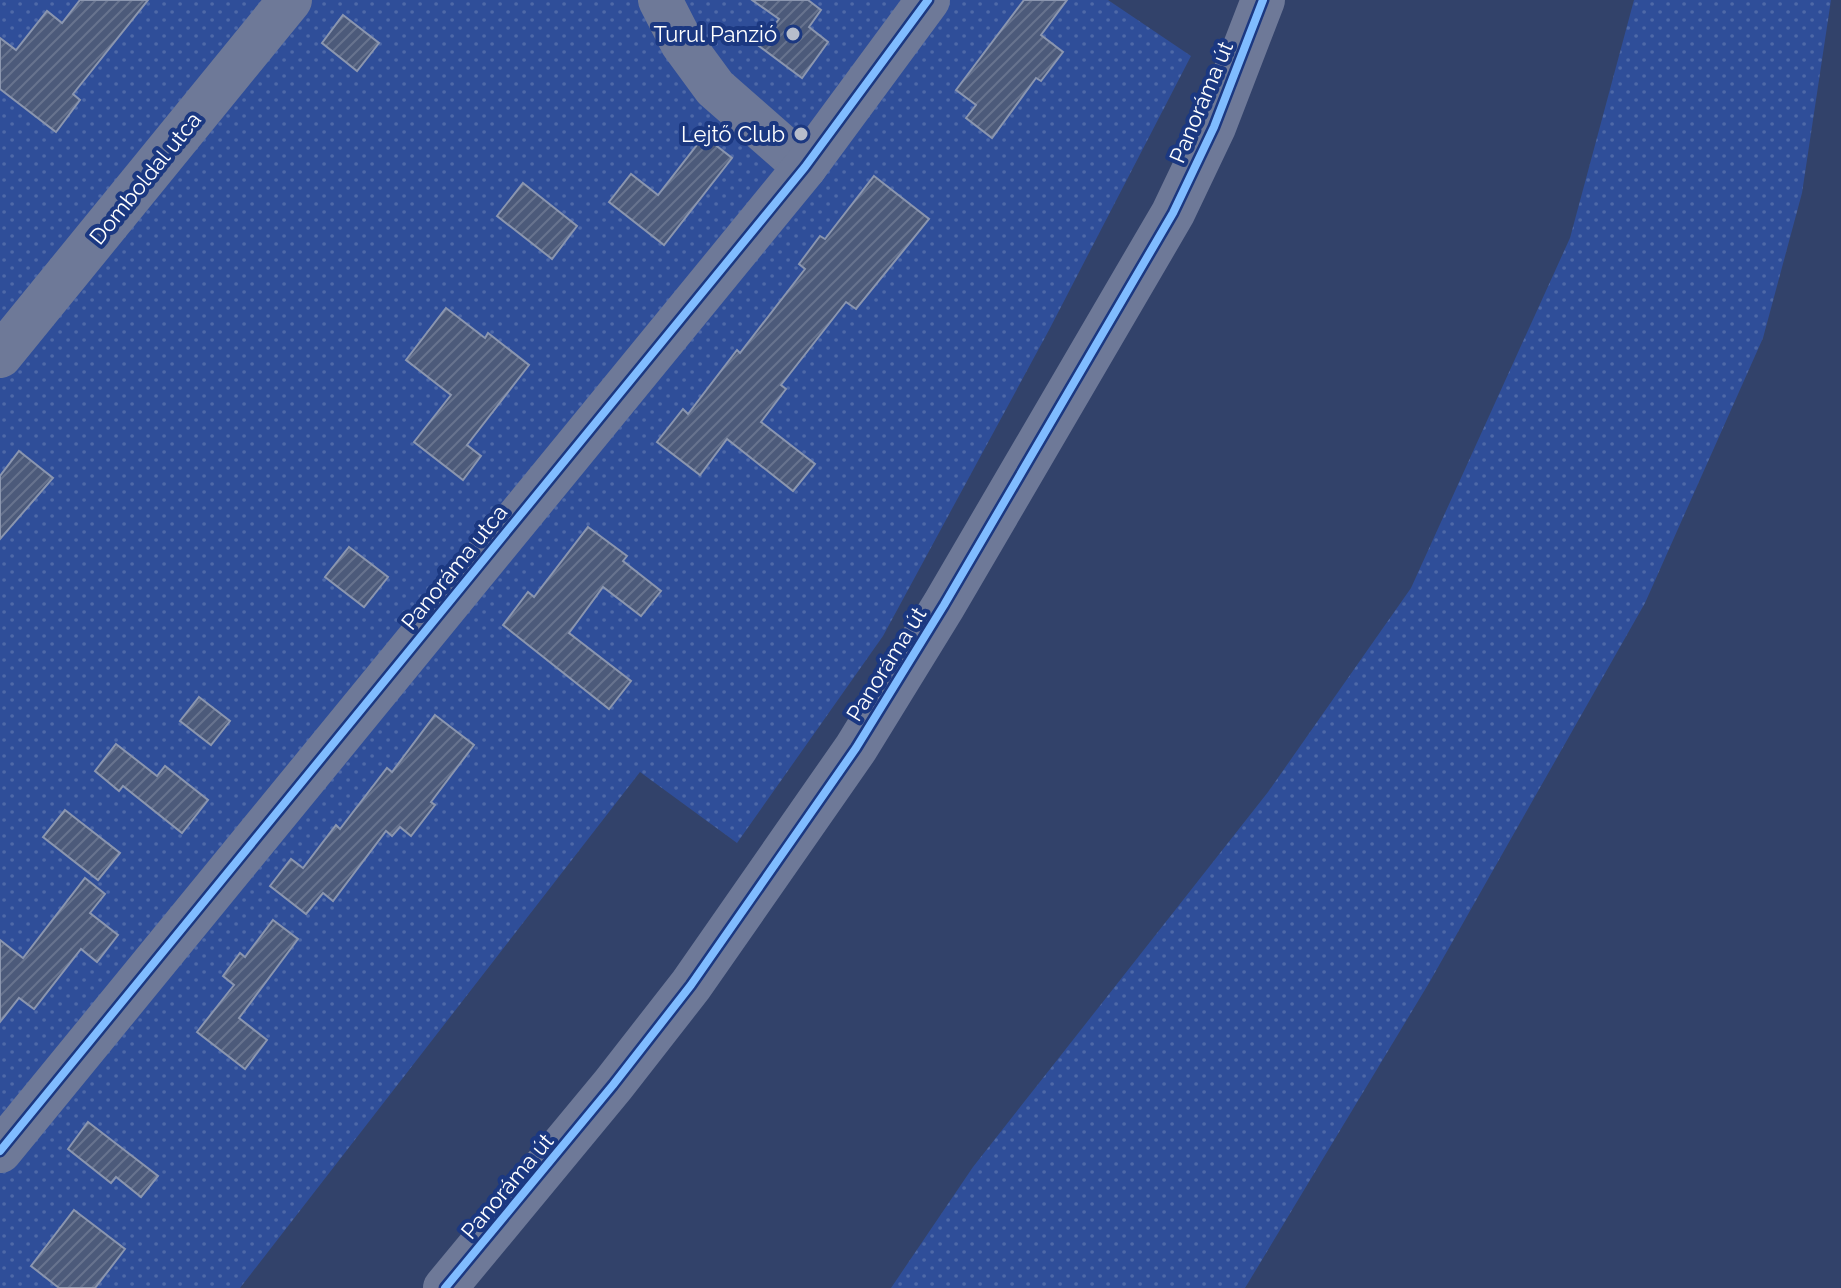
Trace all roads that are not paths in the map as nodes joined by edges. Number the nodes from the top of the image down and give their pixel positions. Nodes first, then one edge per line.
1 (290, 0) edge
2 (660, 0) edge
3 (928, 0) edge
4 (1263, 0) edge
5 (805, 167) junction
6 (0, 356) edge
7 (0, 1151) edge
8 (445, 1288) edge

1 - 6 street, Domboldal utca
2 - 5 street
3 - 5 street, Panoráma utca
4 - 8 street, Panoráma út
5 - 7 street, Panoráma utca

